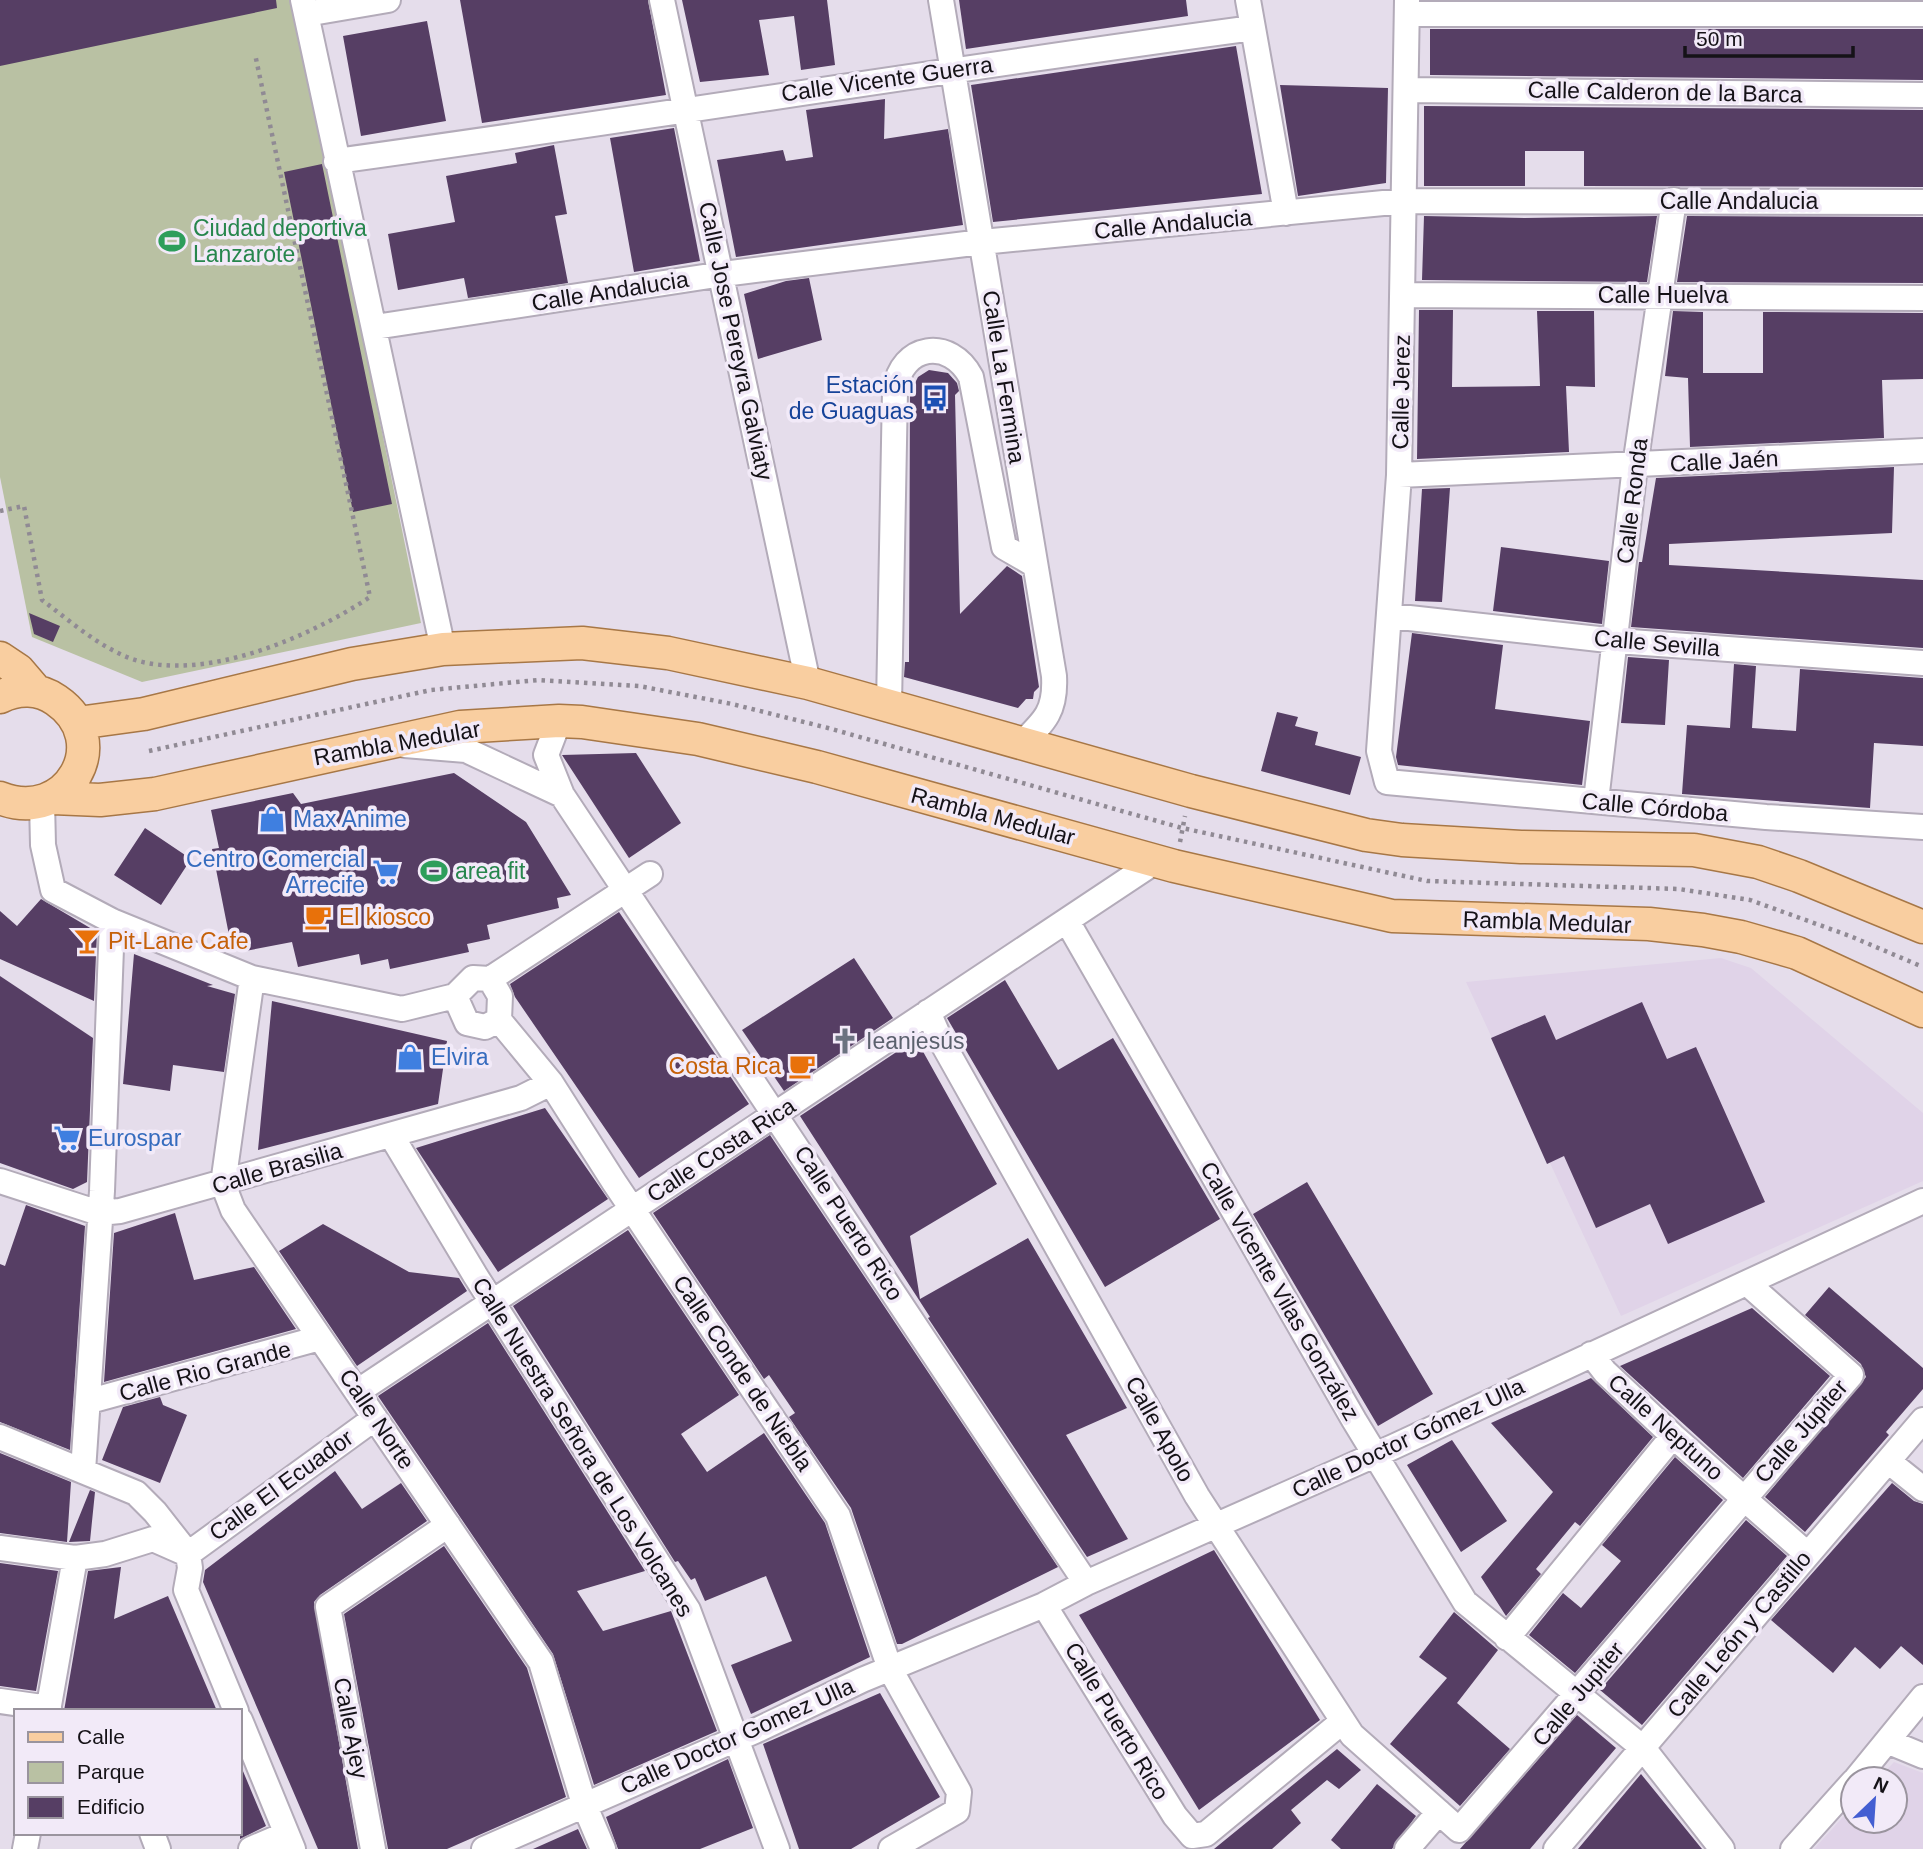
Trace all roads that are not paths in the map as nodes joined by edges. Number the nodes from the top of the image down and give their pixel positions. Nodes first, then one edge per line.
1 (387, 0) edge
2 (662, 0) edge
3 (941, 0) edge
4 (1248, 0) edge
5 (305, 7) edge
6 (1407, 7) edge
7 (1923, 14) edge
8 (1253, 28) junction
9 (952, 69) junction
10 (1406, 90) junction
11 (1923, 95) edge
12 (685, 109) junction
13 (336, 161) junction
14 (1674, 200) junction
15 (1404, 201) junction
16 (1923, 202) edge
17 (1286, 213) junction
18 (982, 242) junction
19 (723, 274) junction
20 (1403, 295) junction
21 (1661, 295) junction
22 (1923, 298) edge
23 (375, 327) junction
24 (1923, 451) edge
25 (1635, 466) junction
26 (1399, 475) junction
27 (1035, 565) junction
28 (1391, 616) junction
29 (1616, 640) junction
30 (443, 649) junction
31 (1923, 663) edge
32 (14, 666) edge
33 (808, 683) junction
34 (0, 697) edge
35 (889, 705) junction
36 (559, 721) junction
37 (78, 723) junction
38 (386, 744) junction
39 (1021, 744) junction
40 (1387, 782) joint
41 (562, 795) junction
42 (0, 798) edge
43 (47, 800) junction
44 (1596, 802) junction
45 (1923, 827) edge
46 (1166, 857) junction
47 (650, 874) dead end
48 (626, 889) junction
49 (112, 920) junction
50 (1067, 921) junction
51 (1923, 927) edge
52 (252, 978) junction
53 (490, 979) junction
54 (455, 996) junction
55 (928, 1012) junction
56 (1923, 1012) edge
57 (499, 1020) junction
58 (551, 1083) junction
59 (774, 1113) junction
60 (391, 1135) junction
61 (0, 1181) edge
62 (223, 1184) junction
63 (1923, 1201) edge
64 (633, 1208) junction
65 (99, 1213) junction
66 (1747, 1283) junction
67 (493, 1301) junction
68 (320, 1339) junction
69 (1591, 1354) junction
70 (357, 1392) junction
71 (90, 1401) junction
72 (375, 1418) junction
73 (1923, 1420) edge
74 (1674, 1436) junction
75 (0, 1437) edge
76 (1374, 1455) junction
77 (1888, 1461) junction
78 (83, 1471) junction
79 (1923, 1489) edge
80 (1745, 1497) junction
81 (449, 1525) junction
82 (1217, 1526) junction
83 (0, 1548) edge
84 (1806, 1553) junction
85 (188, 1554) junction
86 (75, 1558) junction
87 (1086, 1583) junction
88 (1044, 1605) junction
89 (1507, 1639) junction
90 (890, 1669) junction
91 (1577, 1696) junction
92 (1923, 1697) edge
93 (0, 1701) edge
94 (49, 1709) edge
95 (235, 1709) edge
96 (1343, 1721) junction
97 (242, 1730) edge
98 (736, 1739) junction
99 (1889, 1742) junction
100 (1643, 1748) junction
101 (246, 1749) edge
102 (1923, 1756) edge
103 (1868, 1765) edge
104 (1839, 1798) edge
105 (584, 1804) junction
106 (1439, 1812) junction
107 (289, 1841) edge
108 (251, 1849) edge
109 (373, 1849) edge
110 (485, 1849) edge
111 (603, 1849) edge
112 (777, 1849) edge
113 (891, 1849) edge
114 (1406, 1849) edge
115 (1556, 1849) edge
116 (1722, 1849) edge
117 (1793, 1849) edge

1 - 5 street
2 - 12 street, Calle Jose Pereyra Galviaty
3 - 9 street, Calle La Fermina
4 - 8 street
5 - 13 street
6 - 7 street
6 - 10 street, Calle Jerez
8 - 9 street, Calle Vicente Guerra
8 - 17 street
9 - 12 street, Calle Vicente Guerra
9 - 18 street, Calle La Fermina
10 - 11 street, Calle Calderon de la Barca
10 - 15 street, Calle Jerez
12 - 13 street, Calle Vicente Guerra
12 - 19 street, Calle Jose Pereyra Galviaty
13 - 23 street
14 - 15 street, Calle Andalucia
14 - 16 street, Calle Andalucia
14 - 21 street, Calle Ronda
15 - 17 street, Calle Andalucia
15 - 20 street, Calle Jerez
17 - 18 street, Calle Andalucia
18 - 19 street, Calle Andalucia
18 - 27 street, Calle La Fermina
19 - 23 street, Calle Andalucia
19 - 33 street, Calle Jose Pereyra Galviaty
20 - 21 street, Calle Huelva
20 - 26 street, Calle Jerez
21 - 22 street, Calle Huelva
21 - 25 street, Calle Ronda
23 - 30 street
24 - 25 street, Calle Jaén
25 - 26 street, Calle Jaén
25 - 29 street, Calle Ronda
26 - 28 street, Calle Jerez
27 - 35 street
27 - 39 street, Calle La Fermina
28 - 29 street, Calle Sevilla
28 - 40 street, Calle Jerez
29 - 31 street, Calle Sevilla
29 - 44 street, Calle Ronda
30 - 33 main road
30 - 37 main road
32 - 34 main road
32 - 37 main road
33 - 35 main road
35 - 39 main road
36 - 38 main road, Rambla Medular
36 - 41 street, Calle Puerto Rico
36 - 46 main road, Rambla Medular
37 - 43 main road
38 - 41 street
38 - 43 main road, Rambla Medular
39 - 51 main road
40 - 44 street, Calle Córdoba
41 - 48 street, Calle Puerto Rico
42 - 43 main road, Rambla Medular
43 - 49 street
44 - 45 street, Calle Córdoba
46 - 50 street, Calle Costa Rica
46 - 56 main road, Rambla Medular
47 - 48 street
48 - 53 street
48 - 59 street, Calle Puerto Rico
49 - 52 street
49 - 65 street
50 - 55 street, Calle Costa Rica
50 - 76 street, Calle Vicente Vilas González
52 - 54 street
52 - 62 street
53 - 54 street
53 - 57 street
54 - 57 street
55 - 59 street, Calle Costa Rica
55 - 82 street, Calle Apolo
57 - 58 street, Calle Conde de Niebla
58 - 60 street, Calle Brasilia
58 - 64 street, Calle Conde de Niebla
59 - 64 street, Calle Costa Rica
59 - 87 street, Calle Puerto Rico
60 - 62 street, Calle Brasilia
60 - 67 street, Calle Nuestra Señora de Los Volcanes
61 - 65 street
62 - 65 street, Calle Brasilia
62 - 68 street, Calle Norte
63 - 66 street, Calle Doctor Gómez Ulla
64 - 67 street, Calle Costa Rica
64 - 90 street, Calle Conde de Niebla
65 - 71 street
66 - 69 street, Calle Doctor Gómez Ulla
66 - 80 street, Calle Júpiter
67 - 70 street, Calle Costa Rica
67 - 98 street, Calle Nuestra Señora de Los Volcanes
68 - 70 street, Calle Norte
68 - 71 street, Calle Rio Grande
69 - 74 street, Calle Neptuno
69 - 76 street, Calle Doctor Gómez Ulla
70 - 72 street, Calle Norte
71 - 78 street
72 - 81 street, Calle Norte
72 - 85 street, Calle El Ecuador
73 - 77 street, Calle León y Castillo
74 - 80 street, Calle Neptuno
74 - 89 street
75 - 78 street
76 - 82 street, Calle Doctor Gómez Ulla
76 - 89 street, Calle Vicente Vilas González
77 - 79 street
77 - 84 street, Calle León y Castillo
78 - 85 street
80 - 84 street, Calle Neptuno
80 - 91 street, Calle Jupiter
81 - 105 street, Calle Norte
81 - 109 street, Calle Ajey
82 - 87 street, Calle Doctor Gómez Ulla
82 - 96 street, Calle Apolo
83 - 86 street
84 - 100 street, Calle León y Castillo
85 - 86 street
85 - 95 street
86 - 94 street
87 - 88 street, Calle Doctor Gómez Ulla
88 - 90 street, Calle Doctor Gómez Ulla
88 - 96 street, Calle Puerto Rico
89 - 91 street, Calle Vicente Vilas González
90 - 98 street, Calle Doctor Gomez Ulla
90 - 113 street, Calle Conde de Niebla
91 - 100 street, Calle Vicente Vilas González
91 - 106 street, Calle Jupiter
92 - 99 street
93 - 94 street
96 - 106 street, Calle Apolo
97 - 101 street
98 - 105 street, Calle Doctor Gomez Ulla
98 - 112 street, Calle Nuestra Señora de Los Volcanes
99 - 102 street
99 - 103 street
100 - 115 street, Calle León y Castillo
100 - 116 street, Calle Vicente Vilas González
101 - 107 street
104 - 117 street
105 - 110 street
105 - 111 street, Calle Norte
106 - 114 street
107 - 108 street

